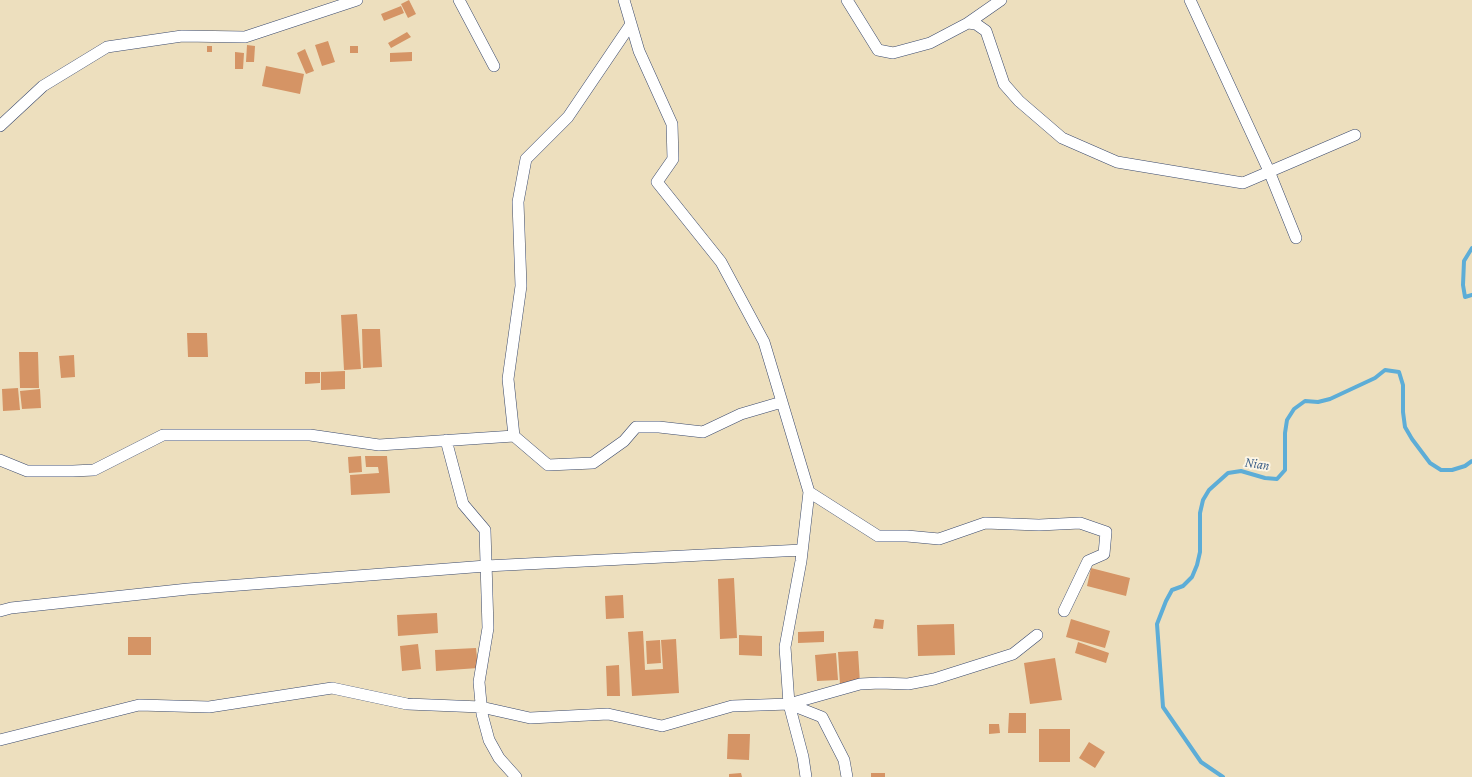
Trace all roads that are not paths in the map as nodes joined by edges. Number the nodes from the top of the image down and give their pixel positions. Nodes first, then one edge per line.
1 (357, 0) edge
2 (459, 0) edge
3 (624, 0) edge
4 (847, 0) edge
5 (1001, 0) edge
6 (1190, 0) edge
7 (968, 23) junction
8 (631, 24) junction
9 (494, 66) dead end
10 (0, 126) edge
11 (1355, 135) dead end
12 (1269, 171) junction
13 (1296, 238) dead end
14 (782, 402) junction
15 (514, 436) junction
16 (446, 440) junction
17 (0, 460) edge
18 (808, 492) junction
19 (802, 550) junction
20 (486, 566) junction
21 (0, 611) edge
22 (1064, 611) dead end
23 (1037, 635) dead end
24 (789, 704) junction
25 (481, 707) junction
26 (0, 740) edge
27 (516, 777) edge
28 (806, 777) edge
29 (847, 777) edge

1 - 10 street
2 - 9 street
3 - 8 street
4 - 7 street
5 - 7 street
6 - 12 street
7 - 12 street
8 - 14 street
8 - 15 street
11 - 12 street
12 - 13 street
14 - 15 street
14 - 18 street
15 - 16 street
16 - 17 street
16 - 20 street
18 - 19 street
18 - 22 street
19 - 20 street
19 - 24 street
20 - 21 street
20 - 25 street
23 - 24 street
24 - 25 street
24 - 28 street
24 - 29 street
25 - 26 street
25 - 27 street

